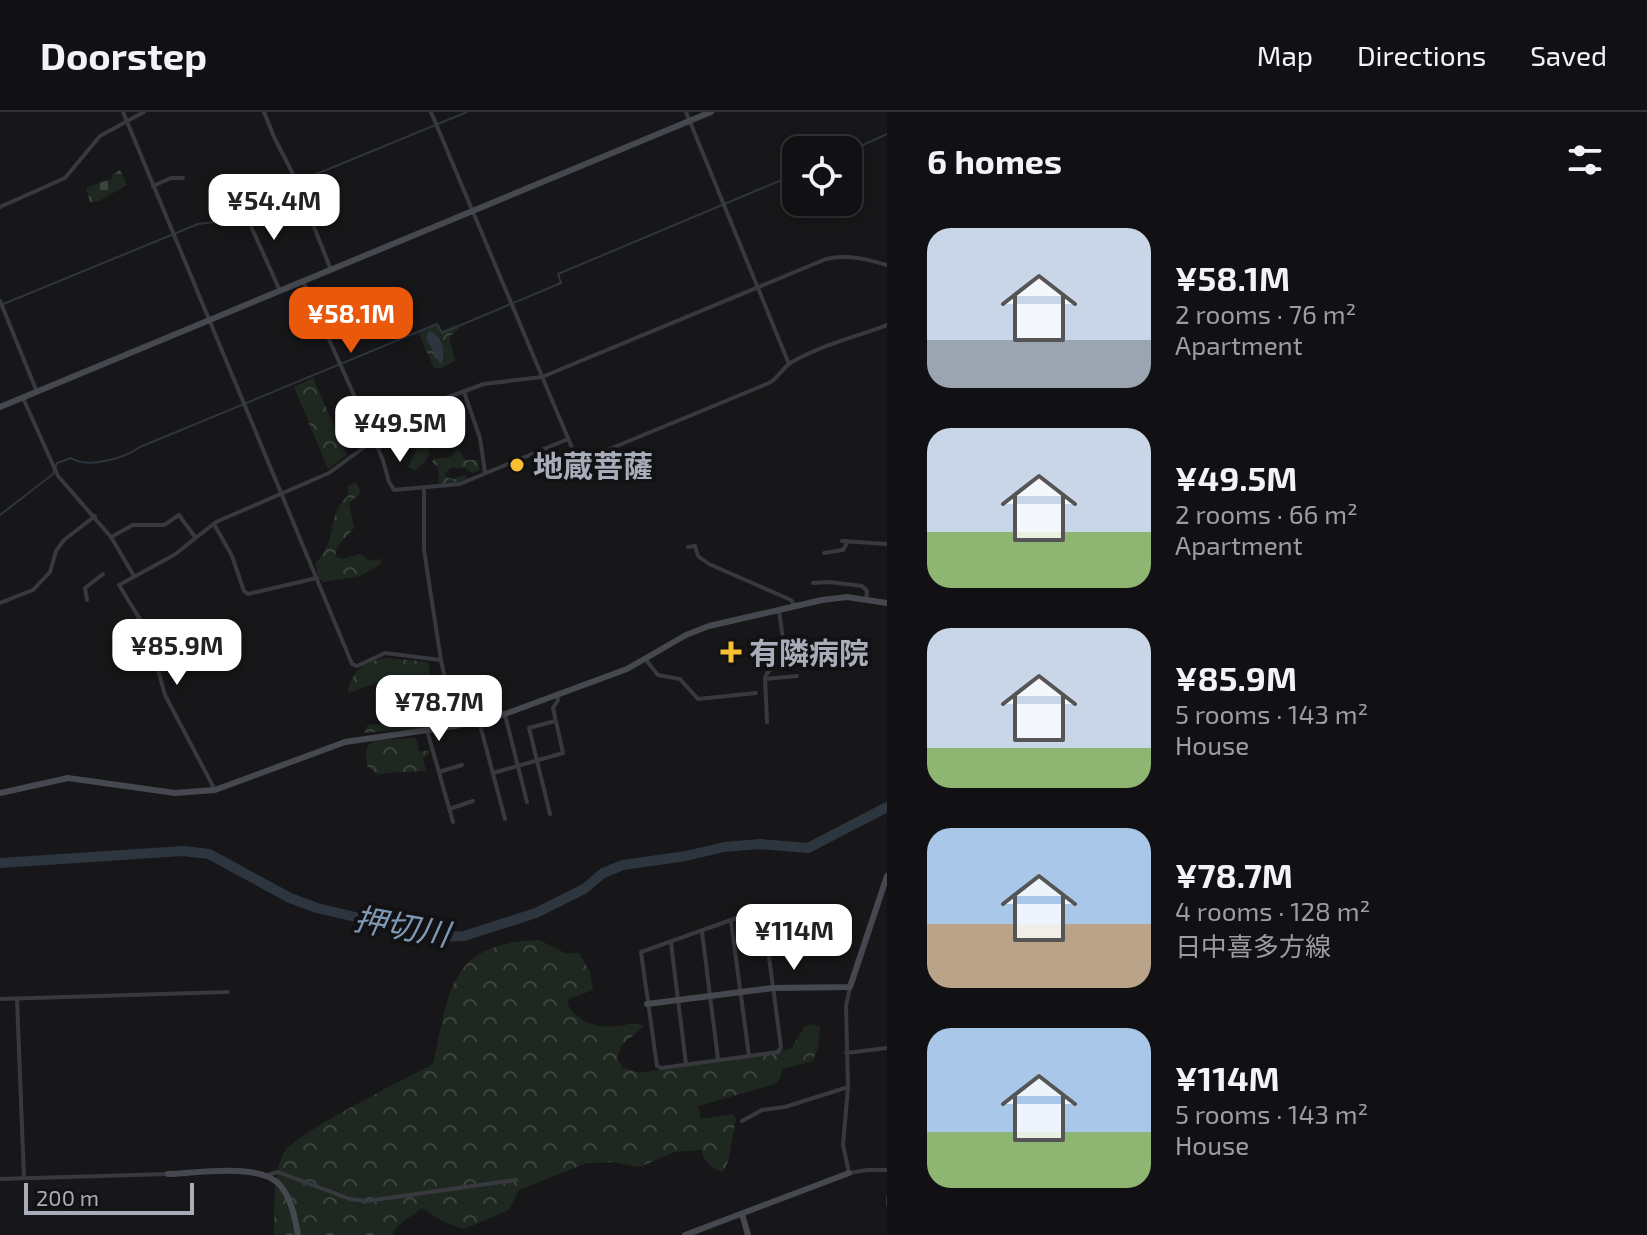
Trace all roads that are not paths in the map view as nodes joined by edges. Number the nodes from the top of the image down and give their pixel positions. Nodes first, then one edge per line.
1 (123, 112) edge
2 (144, 112) edge
3 (264, 112) edge
4 (431, 112) edge
5 (686, 112) edge
6 (711, 112) edge
7 (126, 120) junction
8 (690, 121) junction
9 (183, 178) dead end
10 (153, 186) junction
11 (242, 206) dead end
12 (0, 207) edge
13 (472, 211) junction
14 (887, 265) edge
15 (331, 270) junction
16 (303, 281) junction
17 (759, 287) junction
18 (280, 291) junction
19 (0, 301) edge
20 (210, 320) junction
21 (887, 325) edge
22 (789, 364) junction
23 (542, 377) junction
24 (37, 392) junction
25 (464, 392) junction
26 (23, 398) junction
27 (0, 407) edge
28 (568, 439) junction
29 (373, 440) junction
30 (485, 473) junction
31 (424, 488) junction
32 (282, 493) junction
33 (95, 516) junction
34 (214, 524) junction
35 (111, 537) junction
36 (195, 537) junction
37 (887, 544) edge
38 (688, 547) dead end
39 (824, 553) dead end
40 (103, 574) dead end
41 (134, 576) junction
42 (317, 578) junction
43 (813, 583) dead end
44 (87, 600) dead end
45 (866, 600) junction
46 (0, 603) edge
47 (887, 603) edge
48 (795, 606) junction
49 (779, 610) junction
50 (140, 618) junction
51 (121, 632) dead end
52 (441, 660) junction
53 (646, 660) junction
54 (797, 676) dead end
55 (765, 679) junction
56 (756, 693) dead end
57 (557, 695) junction
58 (505, 714) junction
59 (479, 721) junction
60 (555, 721) junction
61 (767, 722) dead end
62 (455, 726) junction
63 (427, 730) junction
64 (537, 761) junction
65 (462, 765) dead end
66 (519, 765) junction
67 (439, 772) junction
68 (493, 773) junction
69 (215, 790) junction
70 (0, 793) edge
71 (473, 801) dead end
72 (527, 802) dead end
73 (449, 809) junction
74 (550, 814) dead end
75 (505, 819) dead end
76 (453, 822) dead end
77 (887, 876) edge
78 (731, 921) junction
79 (702, 932) junction
80 (671, 943) junction
81 (850, 987) junction
82 (773, 988) junction
83 (228, 992) dead end
84 (741, 992) junction
85 (710, 996) junction
86 (0, 999) edge
87 (17, 999) junction
88 (678, 1001) junction
89 (647, 1004) junction
90 (887, 1048) edge
91 (846, 1053) junction
92 (749, 1056) junction
93 (718, 1059) junction
94 (686, 1064) junction
95 (848, 1087) junction
96 (742, 1121) dead end
97 (887, 1170) edge
98 (257, 1173) junction
99 (849, 1173) junction
100 (168, 1174) joint
101 (24, 1178) junction
102 (0, 1179) edge
103 (516, 1180) dead end
104 (742, 1214) junction
105 (298, 1235) edge
106 (685, 1235) edge
107 (748, 1235) edge

1 - 7 street
2 - 7 street
3 - 15 street
4 - 13 street
5 - 8 street
6 - 8 street
7 - 10 street
7 - 12 street
8 - 13 street
8 - 17 street
9 - 10 street
10 - 20 street
11 - 18 street
13 - 15 street
13 - 23 street
14 - 17 street
15 - 16 street
16 - 18 street
16 - 29 street
17 - 22 street
17 - 23 street
18 - 20 street
19 - 24 street
20 - 24 street
20 - 32 street
21 - 22 street
22 - 28 street
23 - 25 street
23 - 28 street
24 - 26 street
25 - 29 street
25 - 30 street
26 - 27 street
26 - 33 street
28 - 30 street
29 - 31 street
29 - 32 street
30 - 31 street
31 - 52 street
32 - 34 street
32 - 42 street
33 - 35 street
33 - 46 street
34 - 36 street
34 - 42 street
35 - 36 street
35 - 41 street
36 - 41 street
37 - 39 street
38 - 48 street
40 - 44 street
41 - 50 street
42 - 52 street
43 - 45 street
45 - 47 street
45 - 48 street
48 - 49 street
49 - 53 street
49 - 55 street
50 - 51 street
50 - 69 street
52 - 62 street
53 - 56 street
53 - 57 street
54 - 55 street
55 - 61 street
57 - 58 street
57 - 60 street
58 - 59 street
58 - 66 street
59 - 62 street
59 - 68 street
60 - 64 street
60 - 64 street
62 - 63 street
63 - 67 street
63 - 69 street
64 - 66 street
64 - 74 street
65 - 67 street
66 - 68 street
66 - 72 street
67 - 73 street
68 - 75 street
69 - 70 street
71 - 73 street
73 - 76 street
77 - 81 street
78 - 79 street
78 - 82 street
78 - 84 street
79 - 80 street
79 - 85 street
80 - 88 street
80 - 89 street
81 - 82 street
81 - 91 street
82 - 84 street
82 - 92 street
83 - 87 street
84 - 85 street
84 - 92 street
85 - 88 street
85 - 93 street
86 - 87 street
87 - 101 street
88 - 89 street
88 - 94 street
89 - 94 street
90 - 91 street
91 - 95 street
92 - 93 street
93 - 94 street
95 - 96 street
95 - 99 street
97 - 99 street
98 - 100 street
98 - 103 street
98 - 105 street
99 - 104 street
100 - 101 street
101 - 102 street
104 - 106 street
104 - 107 street

